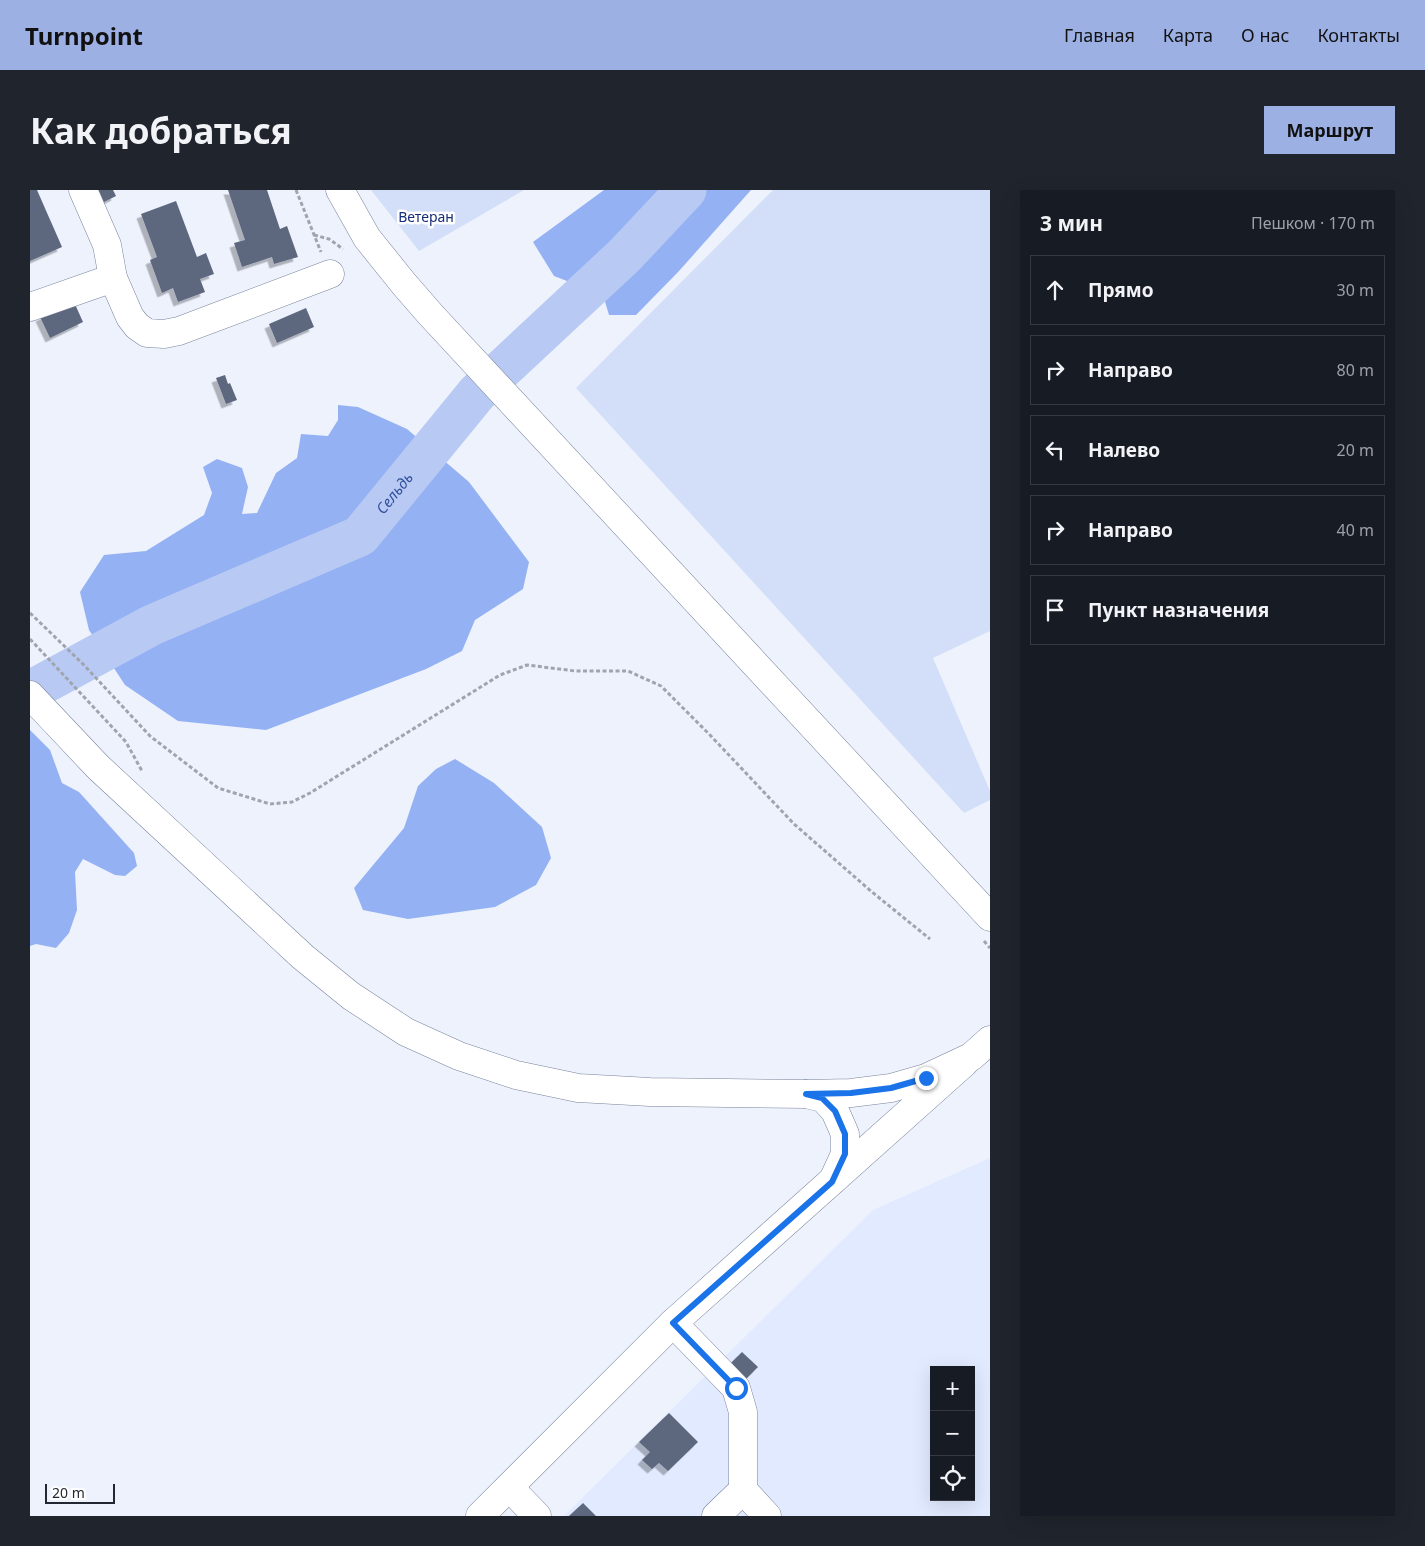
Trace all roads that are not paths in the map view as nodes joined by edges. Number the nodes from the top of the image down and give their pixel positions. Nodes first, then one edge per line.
1 (83, 190) edge
2 (340, 190) edge
3 (330, 274) road end
4 (113, 278) junction
5 (30, 307) edge
6 (30, 695) edge
7 (990, 917) edge
8 (981, 1048) edge
9 (806, 1094) junction
10 (832, 1182) junction
11 (673, 1323) junction
12 (509, 1487) junction
13 (743, 1490) junction
14 (480, 1516) edge
15 (537, 1516) edge
16 (716, 1516) edge
17 (767, 1516) edge

1 - 4 street
2 - 7 street
3 - 4 street
4 - 5 street
6 - 9 street
8 - 9 street
8 - 10 street
9 - 10 street
10 - 11 street
11 - 12 street
11 - 13 street
12 - 14 street
12 - 15 street
13 - 16 street
13 - 17 street

